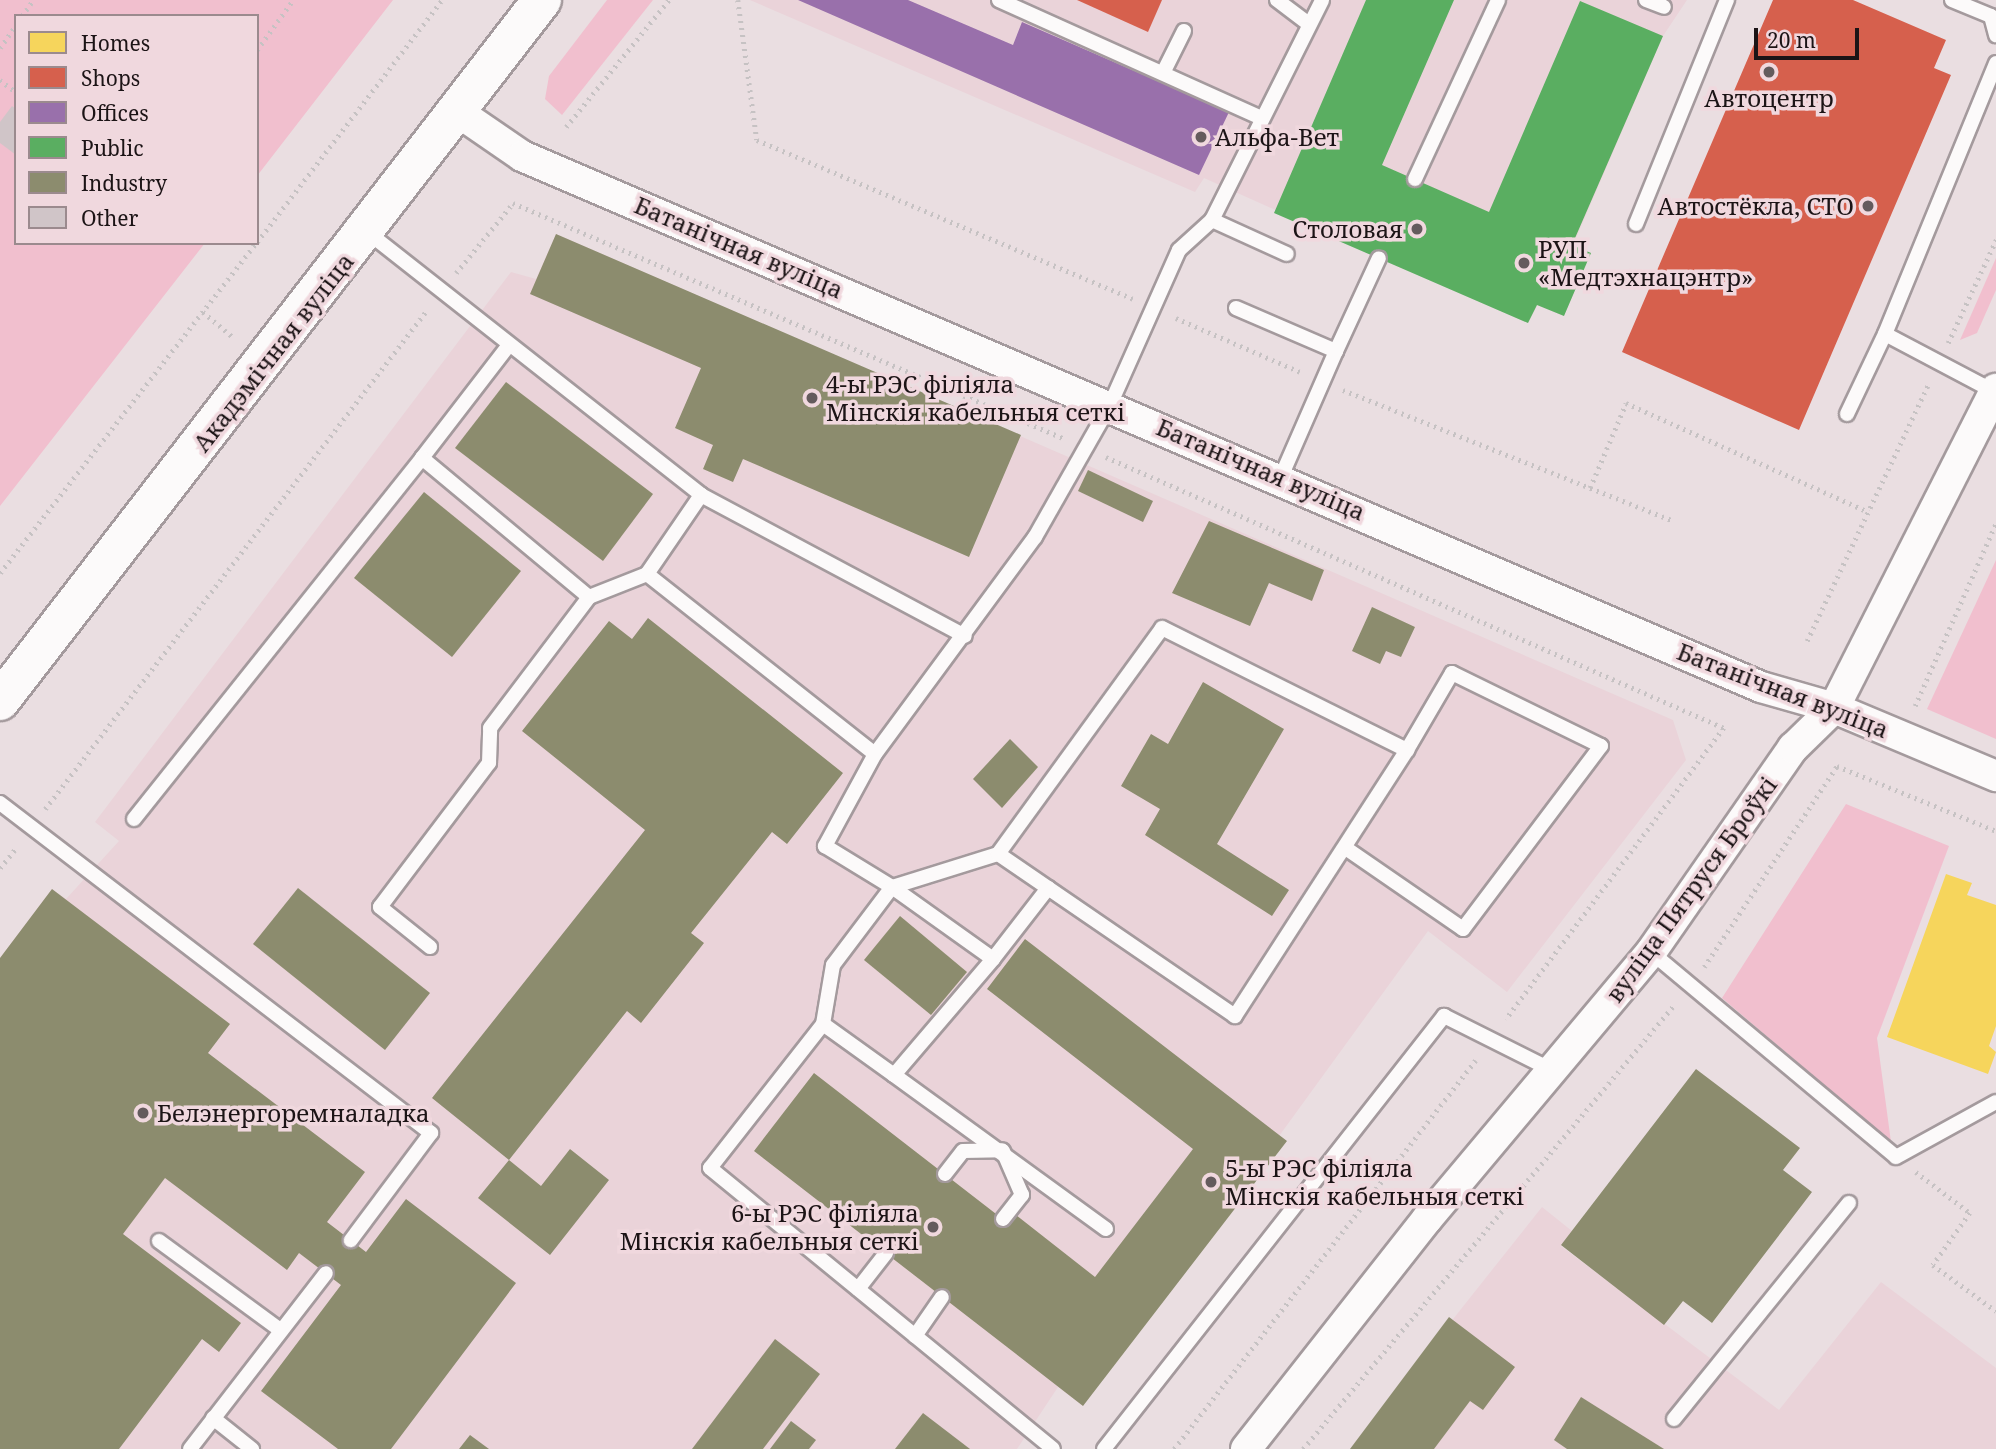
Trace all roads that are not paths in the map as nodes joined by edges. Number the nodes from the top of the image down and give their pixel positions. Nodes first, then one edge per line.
1 (542, 0) edge
2 (999, 0) edge
3 (1277, 0) edge
4 (1322, 0) edge
5 (1498, 0) edge
6 (1647, 0) edge
7 (1727, 0) edge
8 (1952, 0) edge
9 (1664, 8) dead end
10 (1309, 24) junction
11 (1184, 32) dead end
12 (1996, 35) edge
13 (1996, 63) edge
14 (1163, 74) junction
15 (458, 111) junction
16 (1259, 117) junction
17 (1415, 179) dead end
18 (1212, 220) junction
19 (1636, 224) dead end
20 (366, 231) junction
21 (1287, 254) dead end
22 (1379, 258) dead end
23 (1236, 308) dead end
24 (1885, 334) junction
25 (509, 345) junction
26 (1336, 351) junction
27 (1995, 390) edge
28 (1110, 405) junction
29 (1847, 414) dead end
30 (422, 458) junction
31 (1281, 477) junction
32 (701, 495) junction
33 (647, 574) junction
34 (589, 597) junction
35 (965, 636) junction
36 (0, 701) edge
37 (1834, 708) junction
38 (1407, 750) junction
39 (875, 754) junction
40 (1996, 776) edge
41 (0, 803) edge
42 (134, 819) dead end
43 (1347, 849) junction
44 (998, 854) junction
45 (892, 887) junction
46 (1048, 888) junction
47 (430, 947) dead end
48 (1651, 952) junction
49 (993, 959) junction
50 (823, 1024) junction
51 (1552, 1070) junction
52 (894, 1075) junction
53 (1996, 1102) edge
54 (1002, 1150) junction
55 (945, 1174) dead end
56 (1849, 1203) dead end
57 (1003, 1219) dead end
58 (1106, 1229) dead end
59 (351, 1240) dead end
60 (159, 1241) dead end
61 (886, 1253) dead end
62 (326, 1273) dead end
63 (859, 1289) junction
64 (942, 1297) dead end
65 (281, 1329) junction
66 (915, 1336) junction
67 (213, 1418) junction
68 (1674, 1419) dead end
69 (190, 1449) edge
70 (252, 1449) edge
71 (1053, 1449) edge
72 (1104, 1449) edge
73 (1246, 1449) edge

1 - 15 main road, Акадэмічная вуліца
2 - 14 lane
3 - 10 lane
4 - 10 lane
5 - 17 lane
6 - 9 lane
7 - 19 lane
8 - 12 lane
10 - 16 lane
11 - 14 lane
13 - 24 lane
14 - 16 lane
15 - 20 main road, Акадэмічная вуліца
15 - 28 street, Батанічная вуліца
16 - 18 lane
18 - 21 lane
18 - 28 lane
20 - 25 lane
20 - 36 main road, Акадэмічная вуліца
22 - 26 lane
23 - 26 lane
24 - 27 lane
24 - 29 lane
25 - 30 lane
25 - 32 lane
26 - 31 lane
27 - 37 street, вуліца Пятруся Броўкі
28 - 31 street, Батанічная вуліца
28 - 35 lane
30 - 34 lane
30 - 42 lane
31 - 37 street, Батанічная вуліца
32 - 33 lane
32 - 35 lane
33 - 34 lane
33 - 39 lane
34 - 47 lane
35 - 39 lane
37 - 40 street, Батанічная вуліца
37 - 48 street, вуліца Пятруся Броўкі
38 - 43 lane
38 - 43 lane
38 - 44 lane
39 - 45 lane
41 - 59 lane
43 - 46 lane
44 - 45 lane
44 - 46 lane
45 - 49 lane
45 - 50 lane
46 - 49 lane
48 - 51 street, вуліца Пятруся Броўкі
48 - 53 lane
49 - 52 lane
50 - 52 lane
50 - 63 lane
51 - 72 lane
51 - 73 street, вуліца Пятруся Броўкі
52 - 54 lane
54 - 55 lane
54 - 57 lane
54 - 58 lane
56 - 68 lane
60 - 65 lane
61 - 63 lane
62 - 65 lane
63 - 66 lane
64 - 66 lane
65 - 67 lane
66 - 71 lane
67 - 69 lane
67 - 70 lane

